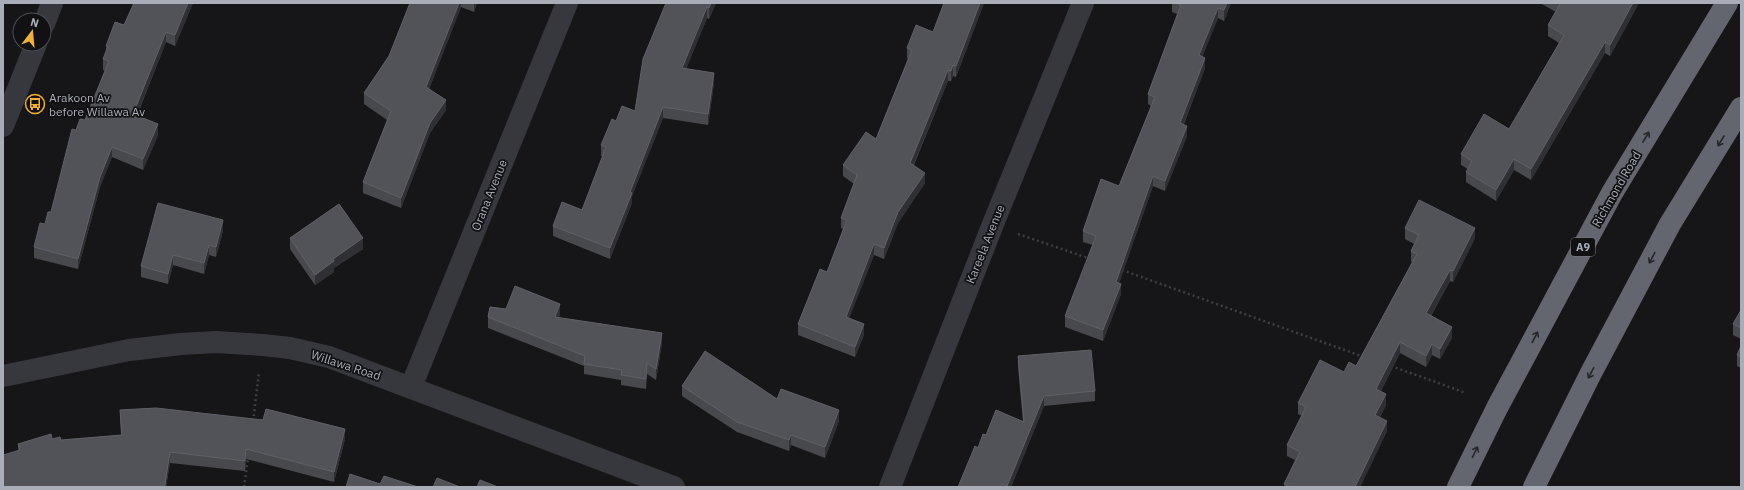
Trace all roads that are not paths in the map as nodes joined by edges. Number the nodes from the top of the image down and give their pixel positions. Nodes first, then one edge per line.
1 (566, 3) edge
2 (1083, 3) edge
3 (1726, 3) edge
4 (33, 52) edge
5 (1741, 108) edge
6 (3, 126) edge
7 (3, 376) edge
8 (411, 387) junction
9 (674, 487) edge
10 (890, 487) edge
11 (1458, 487) edge
12 (1534, 487) edge

1 - 8 street, Orana Avenue
2 - 10 street, Kareela Avenue
11 -> 3 highway, Richmond Road / A9
4 - 6 street
5 -> 12 highway
7 - 8 street, Willawa Road
8 - 9 street, Willawa Road

